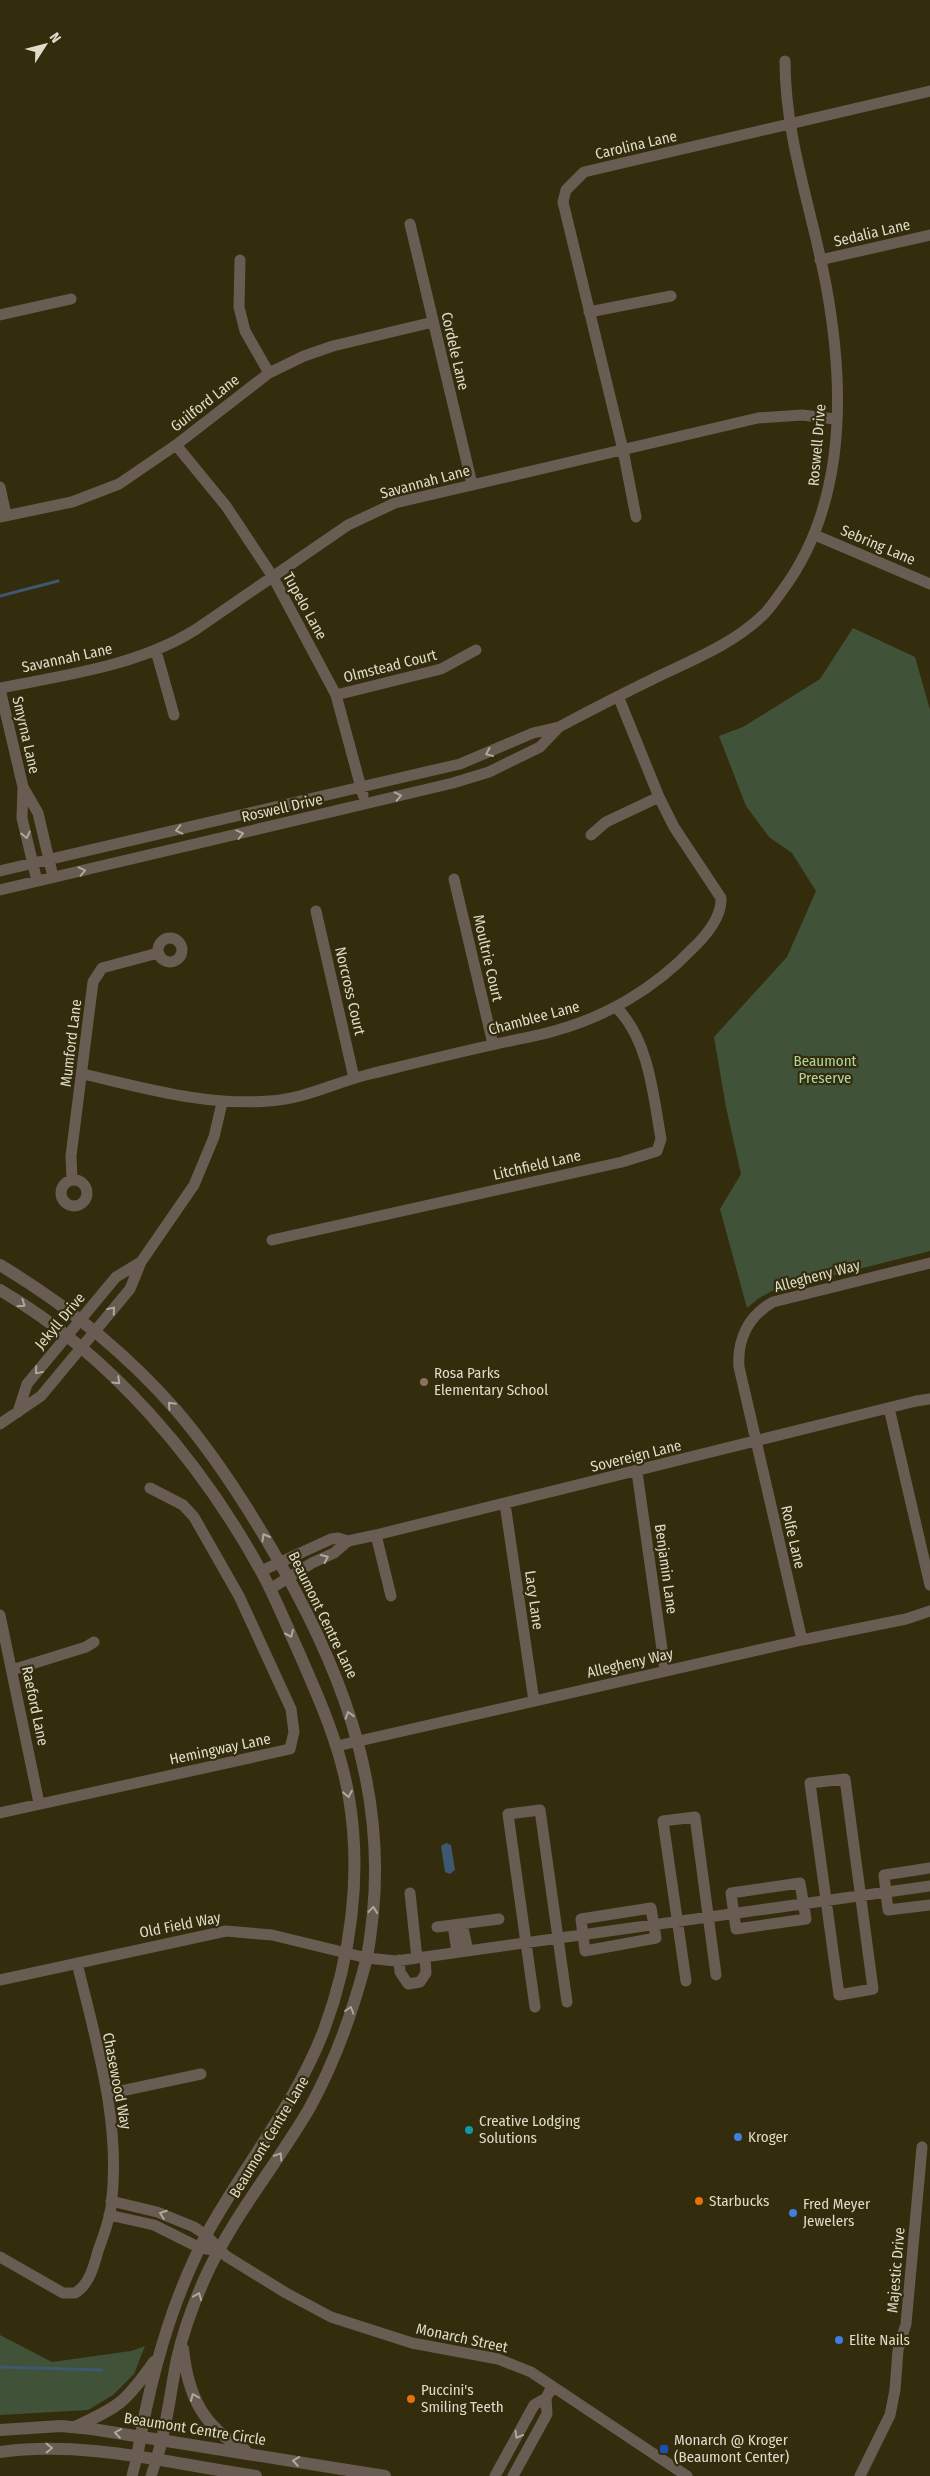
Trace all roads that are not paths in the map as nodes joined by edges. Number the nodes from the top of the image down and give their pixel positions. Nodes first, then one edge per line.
1 (785, 61) dead end
2 (930, 91) edge
3 (789, 124) junction
4 (410, 224) dead end
5 (930, 235) edge
6 (240, 260) dead end
7 (820, 260) junction
8 (671, 296) dead end
9 (71, 299) dead end
10 (589, 312) junction
11 (0, 316) edge
12 (433, 322) junction
13 (270, 372) junction
14 (835, 419) junction
15 (176, 445) junction
16 (623, 450) junction
17 (472, 484) junction
18 (0, 488) edge
19 (3, 516) edge
20 (636, 517) dead end
21 (815, 535) junction
22 (273, 577) junction
23 (930, 584) edge
24 (476, 650) dead end
25 (156, 651) junction
26 (0, 688) edge
27 (336, 695) junction
28 (618, 696) junction
29 (174, 715) dead end
30 (559, 727) junction
31 (23, 787) junction
32 (361, 788) junction
33 (659, 797) junction
34 (365, 804) junction
35 (590, 836) dead end
36 (49, 860) junction
37 (33, 864) junction
38 (0, 871) edge
39 (53, 877) junction
40 (454, 879) dead end
41 (37, 881) junction
42 (0, 890) edge
43 (316, 911) dead end
44 (158, 953) dead end
45 (616, 1007) junction
46 (493, 1044) junction
47 (83, 1074) junction
48 (354, 1078) junction
49 (222, 1103) junction
50 (72, 1180) dead end
51 (272, 1240) dead end
52 (141, 1262) junction
53 (930, 1263) edge
54 (0, 1265) edge
55 (0, 1290) edge
56 (80, 1320) junction
57 (94, 1332) junction
58 (67, 1336) junction
59 (81, 1348) junction
60 (930, 1399) edge
61 (889, 1408) junction
62 (18, 1412) junction
63 (0, 1424) edge
64 (756, 1441) junction
65 (637, 1472) junction
66 (150, 1488) dead end
67 (505, 1504) junction
68 (376, 1535) junction
69 (348, 1541) junction
70 (280, 1562) junction
71 (261, 1571) junction
72 (289, 1578) junction
73 (930, 1586) edge
74 (270, 1589) junction
75 (391, 1596) dead end
76 (930, 1611) edge
77 (0, 1615) edge
78 (802, 1640) junction
79 (94, 1642) dead end
80 (12, 1670) junction
81 (665, 1670) junction
82 (534, 1701) junction
83 (357, 1742) junction
84 (337, 1746) junction
85 (39, 1803) junction
86 (0, 1813) edge
87 (930, 1868) edge
88 (930, 1886) edge
89 (886, 1892) junction
90 (410, 1893) dead end
91 (861, 1895) junction
92 (826, 1900) junction
93 (803, 1903) junction
94 (930, 1905) edge
95 (734, 1913) junction
96 (709, 1917) junction
97 (499, 1919) dead end
98 (678, 1921) junction
99 (457, 1924) junction
100 (654, 1924) junction
101 (437, 1927) dead end
102 (582, 1934) junction
103 (557, 1938) junction
104 (527, 1942) junction
105 (462, 1951) junction
106 (346, 1952) junction
107 (421, 1957) junction
108 (367, 1958) junction
109 (399, 1960) junction
110 (77, 1963) junction
111 (716, 1974) dead end
112 (0, 1980) edge
113 (686, 1981) dead end
114 (567, 2002) dead end
115 (535, 2007) dead end
116 (201, 2074) dead end
117 (108, 2094) junction
118 (922, 2147) dead end
119 (111, 2201) junction
120 (109, 2215) junction
121 (206, 2235) junction
122 (200, 2248) junction
123 (220, 2252) junction
124 (0, 2257) edge
125 (182, 2342) junction
126 (158, 2356) junction
127 (552, 2387) junction
128 (546, 2398) junction
129 (73, 2428) junction
130 (0, 2430) edge
131 (141, 2437) junction
132 (162, 2441) junction
133 (0, 2452) edge
134 (252, 2454) junction
135 (138, 2457) junction
136 (156, 2460) junction
137 (132, 2476) edge
138 (152, 2476) edge
139 (256, 2476) edge
140 (385, 2476) edge
141 (495, 2476) edge
142 (513, 2476) edge
143 (686, 2476) edge
144 (860, 2476) edge

1 - 3 street, Roswell Drive
2 - 3 street, Carolina Lane
3 - 7 street, Roswell Drive
3 - 10 street, Carolina Lane
4 - 12 street, Cordele Lane
5 - 7 street, Sedalia Lane
6 - 13 street
7 - 14 street, Roswell Drive
8 - 10 street
9 - 11 street
10 - 16 street, Carolina Lane
12 - 13 street, Guilford Lane
12 - 17 street, Cordele Lane
13 - 15 street, Guilford Lane
14 - 16 street, Savannah Lane
14 - 21 street, Roswell Drive
15 - 19 street, Guilford Lane
15 - 22 street, Tupelo Lane
16 - 17 street, Savannah Lane
16 - 20 street, Carolina Lane
17 - 22 street, Savannah Lane
18 - 19 street
21 - 23 street, Sebring Lane
21 - 28 street, Roswell Drive
22 - 25 street, Savannah Lane
22 - 27 street, Tupelo Lane
24 - 27 street, Olmstead Court
25 - 26 street, Savannah Lane
25 - 29 street
26 - 31 street, Smyrna Lane
27 - 32 street, Tupelo Lane
28 - 30 street, Roswell Drive
28 - 33 street, Chamblee Lane
30 -> 32 street, Roswell Drive
34 -> 30 street, Roswell Drive
31 - 36 street, Smyrna Lane
31 -> 37 street, Smyrna Lane
32 - 34 street, Tupelo Lane
32 -> 36 street, Roswell Drive
33 - 35 street
33 - 45 street, Chamblee Lane
39 -> 34 street, Roswell Drive
36 - 37 street, Roswell Drive
36 - 39 street, Smyrna Lane
37 - 38 street, Roswell Drive
37 - 41 street, Smyrna Lane
39 - 41 street, Roswell Drive
40 - 46 street, Moultrie Court
41 - 42 street, Roswell Drive
43 - 48 street, Norcross Court
44 - 47 street, Mumford Lane
45 - 46 street, Chamblee Lane
45 - 51 street, Litchfield Lane
46 - 48 street, Chamblee Lane
47 - 49 street, Chamblee Lane
47 - 50 street, Mumford Lane
48 - 49 street, Chamblee Lane
49 - 52 street, Jekyll Drive
52 - 56 street, Jekyll Drive
57 -> 52 street, Jekyll Drive
53 - 64 street, Allegheny Way
54 - 56 street, Beaumont Centre Lane
55 -> 58 street, Beaumont Centre Lane
56 - 57 street, Beaumont Centre Lane
56 - 58 street, Jekyll Drive
57 - 59 street, Jekyll Drive
70 -> 57 street, Beaumont Centre Lane
58 - 59 street, Beaumont Centre Lane
58 -> 62 street, Jekyll Drive
59 - 62 street, Jekyll Drive
59 -> 71 street, Beaumont Centre Lane
60 - 61 street, Sovereign Lane
61 - 64 street, Sovereign Lane
61 - 73 street
62 - 63 street, Jekyll Drive
64 - 65 street, Sovereign Lane
64 - 78 street, Rolfe Lane
65 - 67 street, Sovereign Lane
65 - 81 street, Benjamin Lane
66 - 85 street, Hemingway Lane
67 - 68 street, Sovereign Lane
67 - 82 street, Lacy Lane
68 - 69 street, Sovereign Lane
68 - 75 street
69 - 70 street, Sovereign Lane
72 -> 69 street, Sovereign Lane
70 - 71 street, Sovereign Lane
70 - 72 street, Beaumont Centre Lane
71 - 74 street, Beaumont Centre Lane
72 - 74 street, Sovereign Lane
83 -> 72 street, Beaumont Centre Lane
74 -> 84 street, Beaumont Centre Lane
76 - 78 street, Allegheny Way
77 - 80 street, Raeford Lane
78 - 81 street, Allegheny Way
79 - 80 street
80 - 85 street, Raeford Lane
81 - 82 street, Allegheny Way
82 - 83 street, Allegheny Way
83 - 84 street, Allegheny Way
108 -> 83 street, Beaumont Centre Lane
84 -> 106 street, Beaumont Centre Lane
85 - 86 street, Hemingway Lane
87 - 89 street
88 - 89 street
89 - 91 street
89 - 94 street
90 - 107 street
91 - 92 street
91 - 92 street
91 - 92 street
92 - 93 street
93 - 95 street
93 - 95 street
93 - 95 street
95 - 96 street
96 - 98 street
96 - 98 street
96 - 111 street
97 - 99 street
98 - 100 street
98 - 113 street
99 - 101 street
99 - 105 street
100 - 102 street
100 - 102 street
100 - 102 street
102 - 103 street
103 - 104 street
103 - 104 street
103 - 114 street
104 - 105 street
104 - 115 street
105 - 107 street
106 - 108 street, Old Field Way
106 - 110 street, Old Field Way
106 - 121 street, Beaumont Centre Lane
107 - 109 street
107 - 109 street
108 - 109 street, Old Field Way
123 -> 108 street, Beaumont Centre Lane
110 - 112 street, Old Field Way
110 - 117 street, Chasewood Way
116 - 117 street
117 - 119 street, Chasewood Way
118 - 144 street, Majestic Drive
119 - 120 street, Chasewood Way
121 -> 119 street
120 - 122 street
120 - 124 street, Chasewood Way
121 - 122 street, Beaumont Centre Lane
121 - 123 street
122 - 123 street
122 - 126 street, Beaumont Centre Lane
125 -> 123 street, Beaumont Centre Lane
123 - 127 street, Monarch Street
125 - 132 street, Beaumont Centre Lane
134 -> 125 street
126 - 129 street
126 - 131 street, Beaumont Centre Lane
127 - 128 street
127 - 143 street, Monarch Street
128 -> 141 street
128 - 142 street
129 - 130 street, Beaumont Centre Circle
131 -> 129 street, Beaumont Centre Circle
131 - 132 street, Beaumont Centre Circle
131 - 135 street, Beaumont Centre Lane
132 - 134 street, Beaumont Centre Circle
132 - 136 street, Beaumont Centre Lane
133 -> 135 street
140 -> 134 street, Beaumont Centre Circle
135 - 136 street
135 - 137 street
136 - 138 street
136 - 139 street

